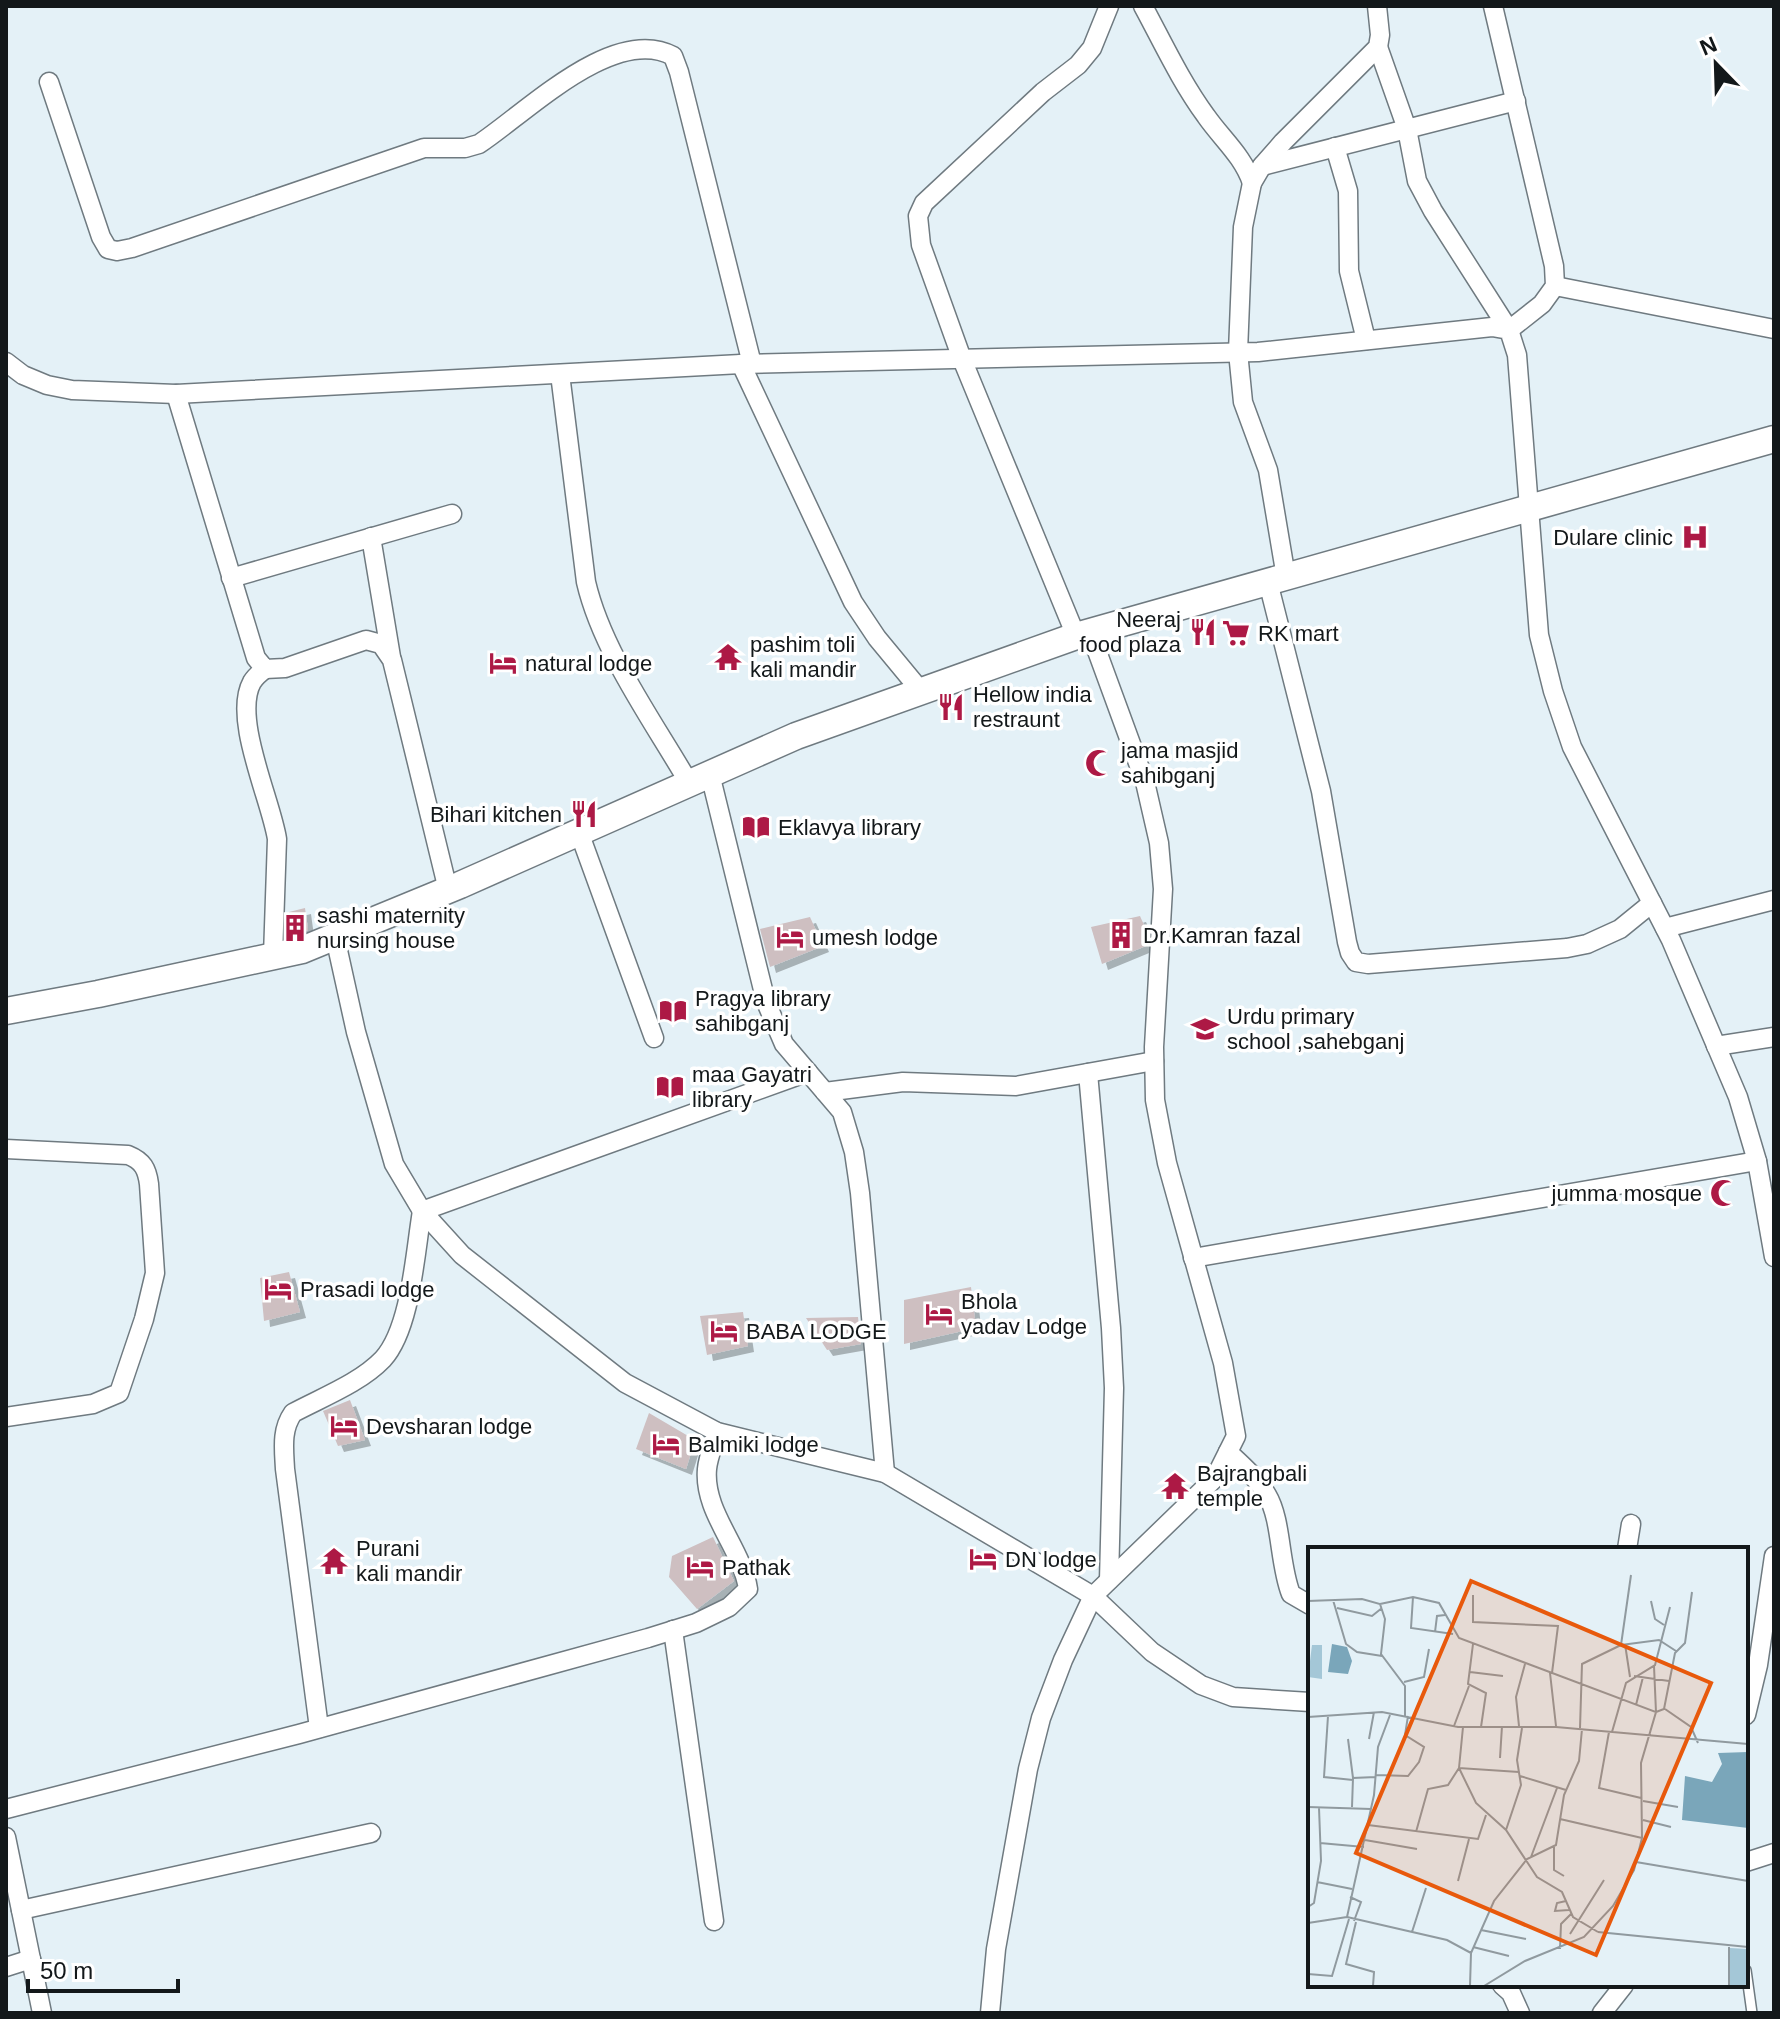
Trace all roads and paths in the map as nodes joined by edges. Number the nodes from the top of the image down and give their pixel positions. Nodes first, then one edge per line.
1 (1109, 6) edge
2 (1143, 6) edge
3 (1377, 6) edge
4 (1493, 6) edge
5 (1378, 47) junction
6 (49, 82) dead end
7 (1516, 101) junction
8 (1407, 129) junction
9 (1335, 147) junction
10 (1262, 166) junction
11 (1252, 183) junction
12 (1555, 286) junction
13 (1774, 329) edge
14 (1509, 330) junction
15 (1366, 340) junction
16 (1238, 352) junction
17 (962, 359) junction
18 (6, 362) edge
19 (747, 364) junction
20 (560, 374) junction
21 (31, 378) junction
22 (6, 386) edge
23 (176, 394) junction
24 (1774, 439) edge
25 (1530, 508) junction
26 (452, 514) dead end
27 (371, 537) junction
28 (231, 578) junction
29 (1277, 579) junction
30 (1083, 634) junction
31 (392, 660) junction
32 (265, 669) junction
33 (920, 690) junction
34 (700, 778) junction
35 (579, 832) junction
36 (448, 890) junction
37 (1774, 900) edge
38 (1652, 903) junction
39 (1665, 928) junction
40 (335, 937) junction
41 (273, 956) junction
42 (6, 1011) edge
43 (1774, 1037) edge
44 (654, 1038) dead end
45 (1716, 1046) junction
46 (1154, 1061) junction
47 (808, 1072) junction
48 (1088, 1073) junction
49 (825, 1092) junction
50 (6, 1149) edge
51 (1757, 1161) junction
52 (422, 1211) junction
53 (1774, 1257) edge
54 (1193, 1258) junction
55 (6, 1417) edge
56 (717, 1432) junction
57 (1228, 1452) junction
58 (885, 1473) junction
59 (1631, 1524) dead end
60 (1627, 1547) edge
61 (1774, 1556) edge
62 (1109, 1580) junction
63 (1093, 1596) junction
64 (1308, 1604) edge
65 (673, 1630) junction
66 (1308, 1702) edge
67 (1748, 1707) edge
68 (319, 1728) junction
69 (6, 1809) edge
70 (371, 1833) dead end
71 (6, 1837) edge
72 (1774, 1853) edge
73 (1748, 1861) edge
74 (21, 1910) junction
75 (714, 1921) dead end
76 (31, 1959) junction
77 (6, 1967) edge
78 (1748, 1984) edge
79 (1504, 1987) edge
80 (1622, 1987) edge
81 (42, 2013) edge
82 (990, 2013) edge
83 (1520, 2013) edge
84 (1602, 2013) edge
85 (1752, 2013) edge

1 - 17 street
2 - 11 street
3 - 5 street
4 - 7 street
5 - 8 street
5 - 10 street
6 - 19 street
7 - 8 street
7 - 12 street
8 - 9 street
8 - 14 street
9 - 10 street
9 - 15 street
10 - 11 street
11 - 16 street
12 - 13 street
12 - 14 street
14 - 15 street
14 - 25 street
15 - 16 street
16 - 17 street
16 - 29 street
17 - 19 street
17 - 30 street
18 - 21 street
19 - 20 street
19 - 33 street
20 - 23 street
20 - 34 street
21 - 22 street
21 - 23 street
23 - 28 street
24 - 25 main road
25 - 29 main road
25 - 38 street
26 - 27 street
27 - 28 street
27 - 31 street
28 - 32 street
29 - 30 main road
29 - 38 street
30 - 33 main road
30 - 46 street
31 - 32 street
31 - 36 street
32 - 41 street
33 - 34 main road
34 - 35 main road
34 - 47 street
35 - 36 main road
35 - 44 street
36 - 40 main road
37 - 39 street
38 - 39 street
39 - 45 street
40 - 41 main road
40 - 52 street
41 - 42 main road
43 - 45 street
45 - 51 street
46 - 48 street
46 - 54 street
47 - 49 street
47 - 52 street
48 - 49 street
48 - 62 street
49 - 58 street
50 - 55 street
51 - 53 street
51 - 54 street
52 - 56 street
52 - 68 street
54 - 57 street
56 - 58 street
56 - 65 street
57 - 62 street
57 - 64 street
58 - 63 street
59 - 60 street
61 - 67 street
62 - 63 street
63 - 66 street
63 - 82 street
65 - 68 street
65 - 75 street
68 - 69 street
70 - 74 street
71 - 74 street
72 - 73 street
74 - 76 street
76 - 77 street
76 - 81 street
78 - 85 lane
79 - 83 street
80 - 84 street

